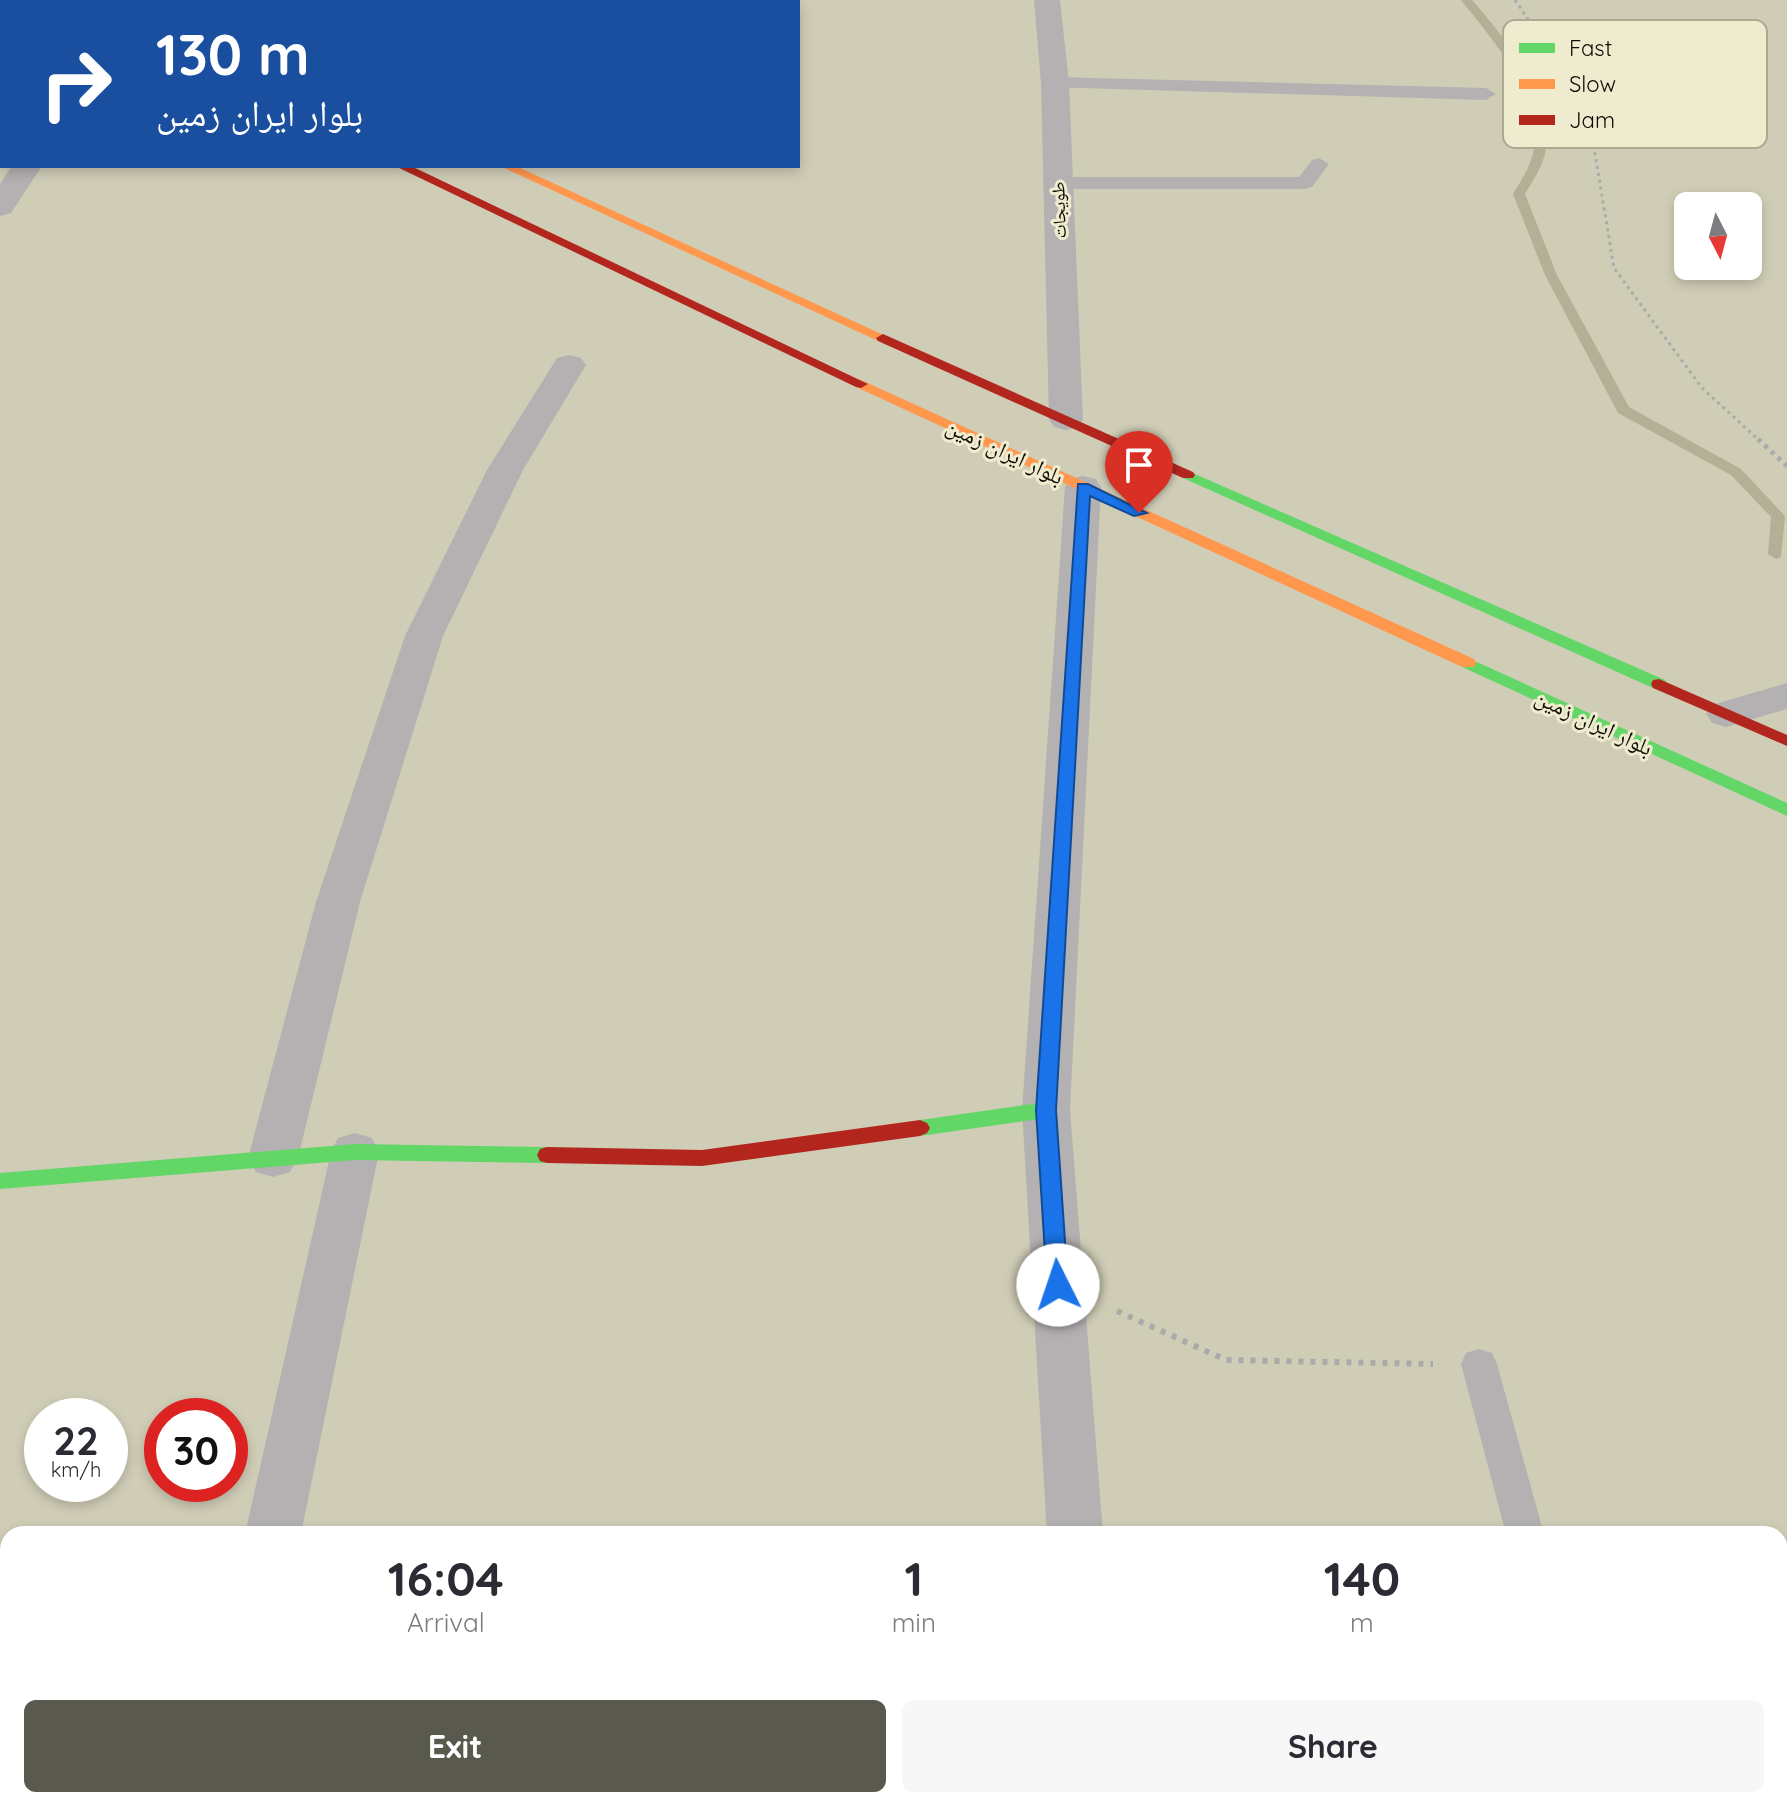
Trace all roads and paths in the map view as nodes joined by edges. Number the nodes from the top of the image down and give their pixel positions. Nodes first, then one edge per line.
1 (1047, 0) edge
2 (1515, 0) edge
3 (1529, 20) edge
4 (1055, 83) junction
5 (1486, 94) dead end
6 (1594, 148) edge
7 (1319, 164) dead end
8 (26, 168) edge
9 (405, 168) edge
10 (510, 168) edge
11 (1059, 183) junction
12 (0, 207) edge
13 (569, 365) dead end
14 (1066, 420) junction
15 (1787, 466) edge
16 (1083, 487) junction
17 (1787, 696) edge
18 (1726, 714) junction
19 (1787, 741) edge
20 (1787, 810) edge
21 (1046, 1110) junction
22 (355, 1152) junction
23 (273, 1158) junction
24 (0, 1181) edge
25 (1058, 1285) junction
26 (1479, 1364) joint
27 (275, 1526) edge
28 (1074, 1526) edge
29 (1523, 1526) edge

1 - 4 street, طویجات
2 - 3 path
4 - 5 lane
4 - 11 street, طویجات
6 - 15 path
7 - 11 lane
8 - 12 street
9 - 16 main road, بلوار ایران زمین
10 - 14 main road
11 - 14 street, طویجات
13 - 23 street
14 - 18 main road
16 - 20 main road, بلوار ایران زمین
16 - 21 street
17 - 18 street
18 - 19 main road
21 - 22 main road
21 - 25 street
22 - 23 main road
22 - 27 street
23 - 24 main road
25 - 26 path
25 - 28 street
26 - 29 lane

